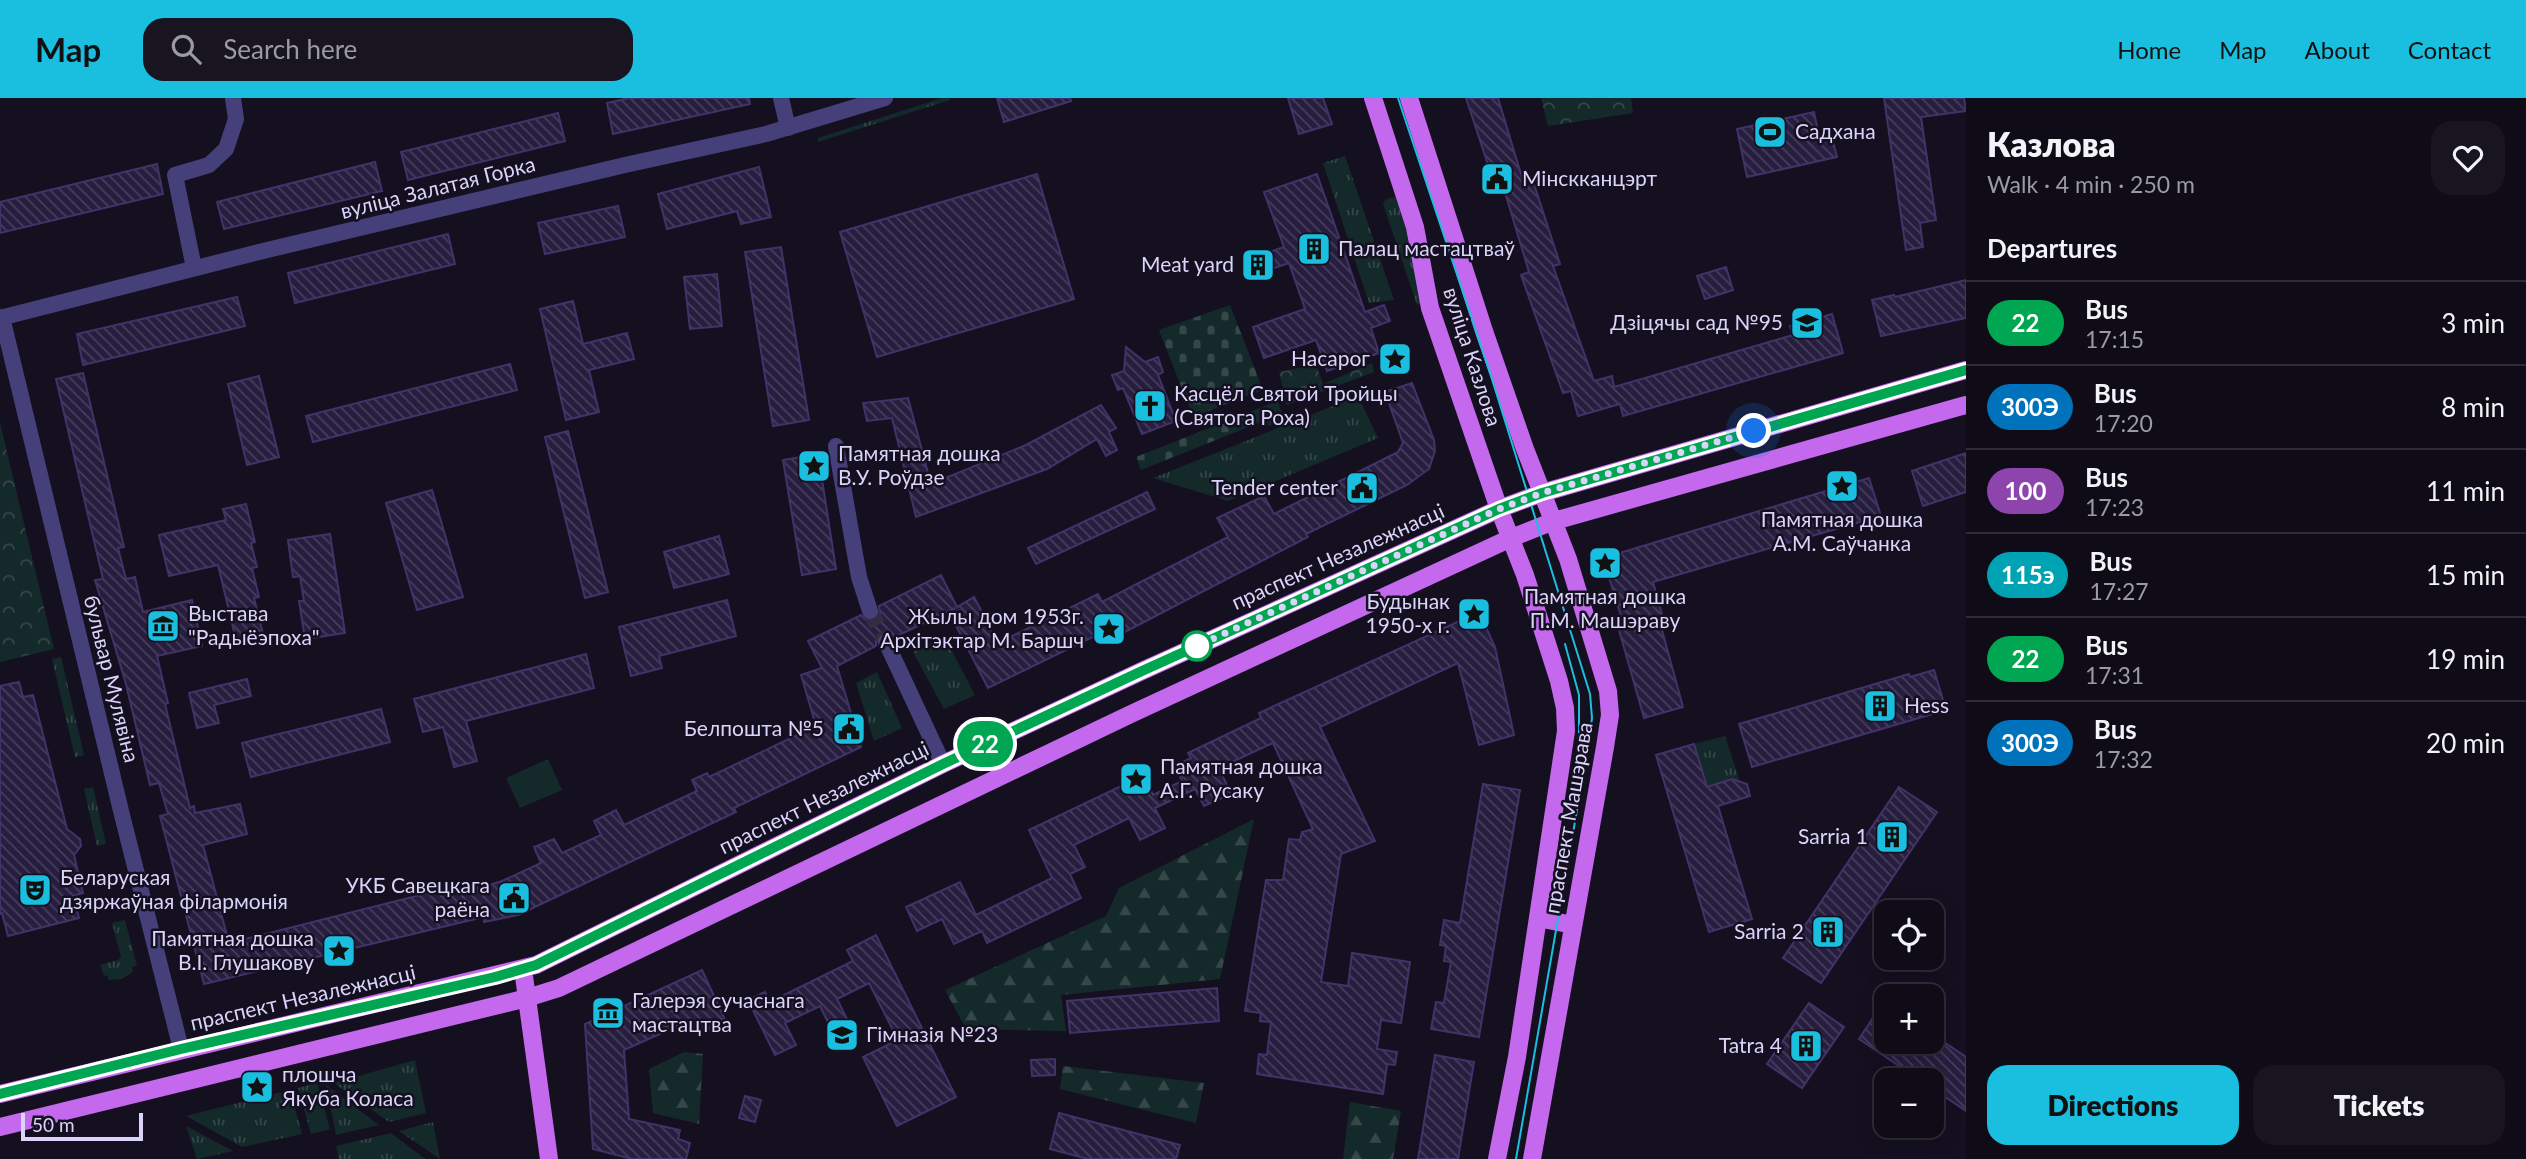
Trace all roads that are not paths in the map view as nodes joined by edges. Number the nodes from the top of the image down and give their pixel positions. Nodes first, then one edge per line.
1 (233, 98) edge
2 (780, 98) edge
3 (885, 98) edge
4 (1373, 98) edge
5 (1409, 98) edge
6 (788, 128) junction
7 (194, 268) junction
8 (1, 317) edge
9 (1966, 370) edge
10 (1966, 405) edge
11 (836, 446) dead end
12 (1542, 493) junction
13 (1499, 509) junction
14 (1554, 521) junction
15 (1511, 538) junction
16 (870, 611) tunnel mouth
17 (886, 642) tunnel mouth
18 (943, 764) junction
19 (1538, 918) junction
20 (1573, 925) junction
21 (523, 969) junction
22 (527, 998) junction
23 (181, 1049) junction
24 (0, 1094) edge
25 (0, 1127) edge
26 (549, 1159) edge
27 (1497, 1159) edge
28 (1532, 1159) edge

1 - 7 street
2 - 6 street
3 - 6 street, вуліца Залатая Горка
4 - 13 main road, вуліца Казлова
5 - 12 main road, вуліца Казлова
6 - 7 street, вуліца Залатая Горка
7 - 8 street, вуліца Залатая Горка
8 - 23 street, бульвар Мулявіна
9 - 12 main road, праспект Незалежнасці
10 - 14 main road
11 - 16 street
12 - 13 main road, праспект Незалежнасці
12 - 14 main road, праспект Машэрава
13 - 15 main road, праспект Машэрава
13 - 18 main road, праспект Незалежнасці
14 - 15 main road
14 - 20 main road, праспект Машэрава
15 - 19 main road, праспект Машэрава
15 - 22 main road
17 - 18 street
18 - 21 main road, праспект Незалежнасці
19 - 20 main road
19 - 27 main road, праспект Машэрава
20 - 28 main road, праспект Машэрава
21 - 22 main road
21 - 23 main road, праспект Незалежнасці
22 - 25 main road
22 - 26 main road
23 - 24 main road, праспект Незалежнасці

